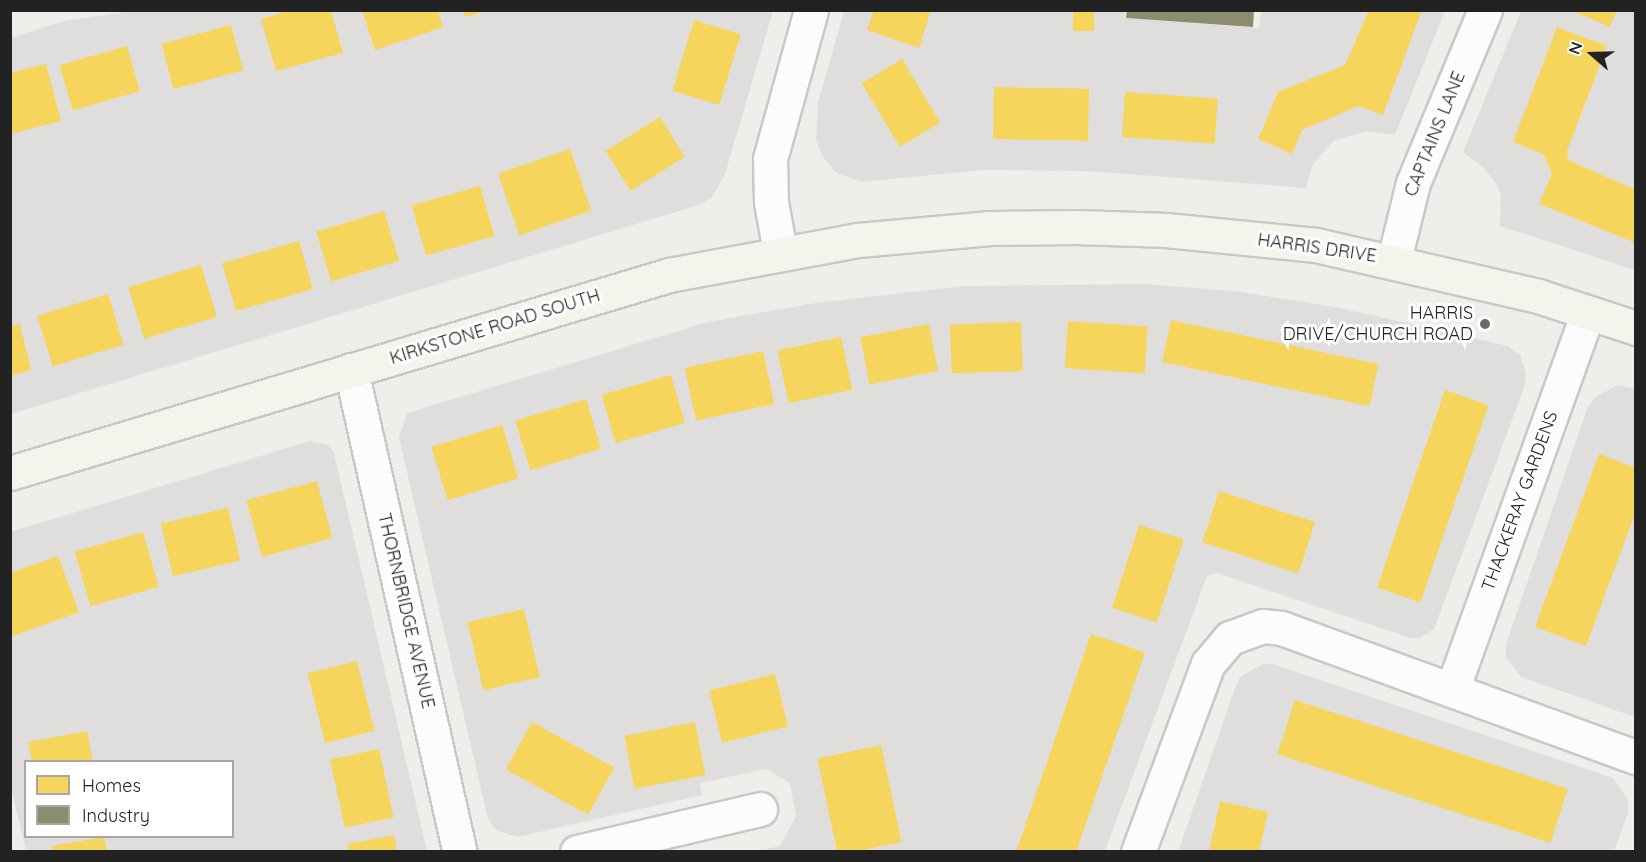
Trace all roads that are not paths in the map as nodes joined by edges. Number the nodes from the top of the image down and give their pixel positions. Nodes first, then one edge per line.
1 (811, 10) edge
2 (1485, 10) edge
3 (990, 228) joint
4 (780, 252) junction
5 (1394, 260) junction
6 (1588, 313) junction
7 (1635, 328) edge
8 (351, 370) junction
9 (10, 473) edge
10 (1452, 690) junction
11 (1635, 757) edge
12 (760, 809) dead end
13 (460, 852) edge
14 (577, 852) edge
15 (1138, 852) edge

1 - 4 street
2 - 5 street, CAPTAINS LANE
3 - 4 street, KIRKSTONE ROAD SOUTH
3 - 5 street, HARRIS DRIVE
4 - 8 street, KIRKSTONE ROAD SOUTH
5 - 6 street, HARRIS DRIVE
6 - 7 street, HARRIS DRIVE
6 - 10 street, THACKERAY GARDENS
8 - 9 street, KIRKSTONE ROAD SOUTH
8 - 13 street, THORNBRIDGE AVENUE
10 - 11 street
10 - 15 street
12 - 14 street

